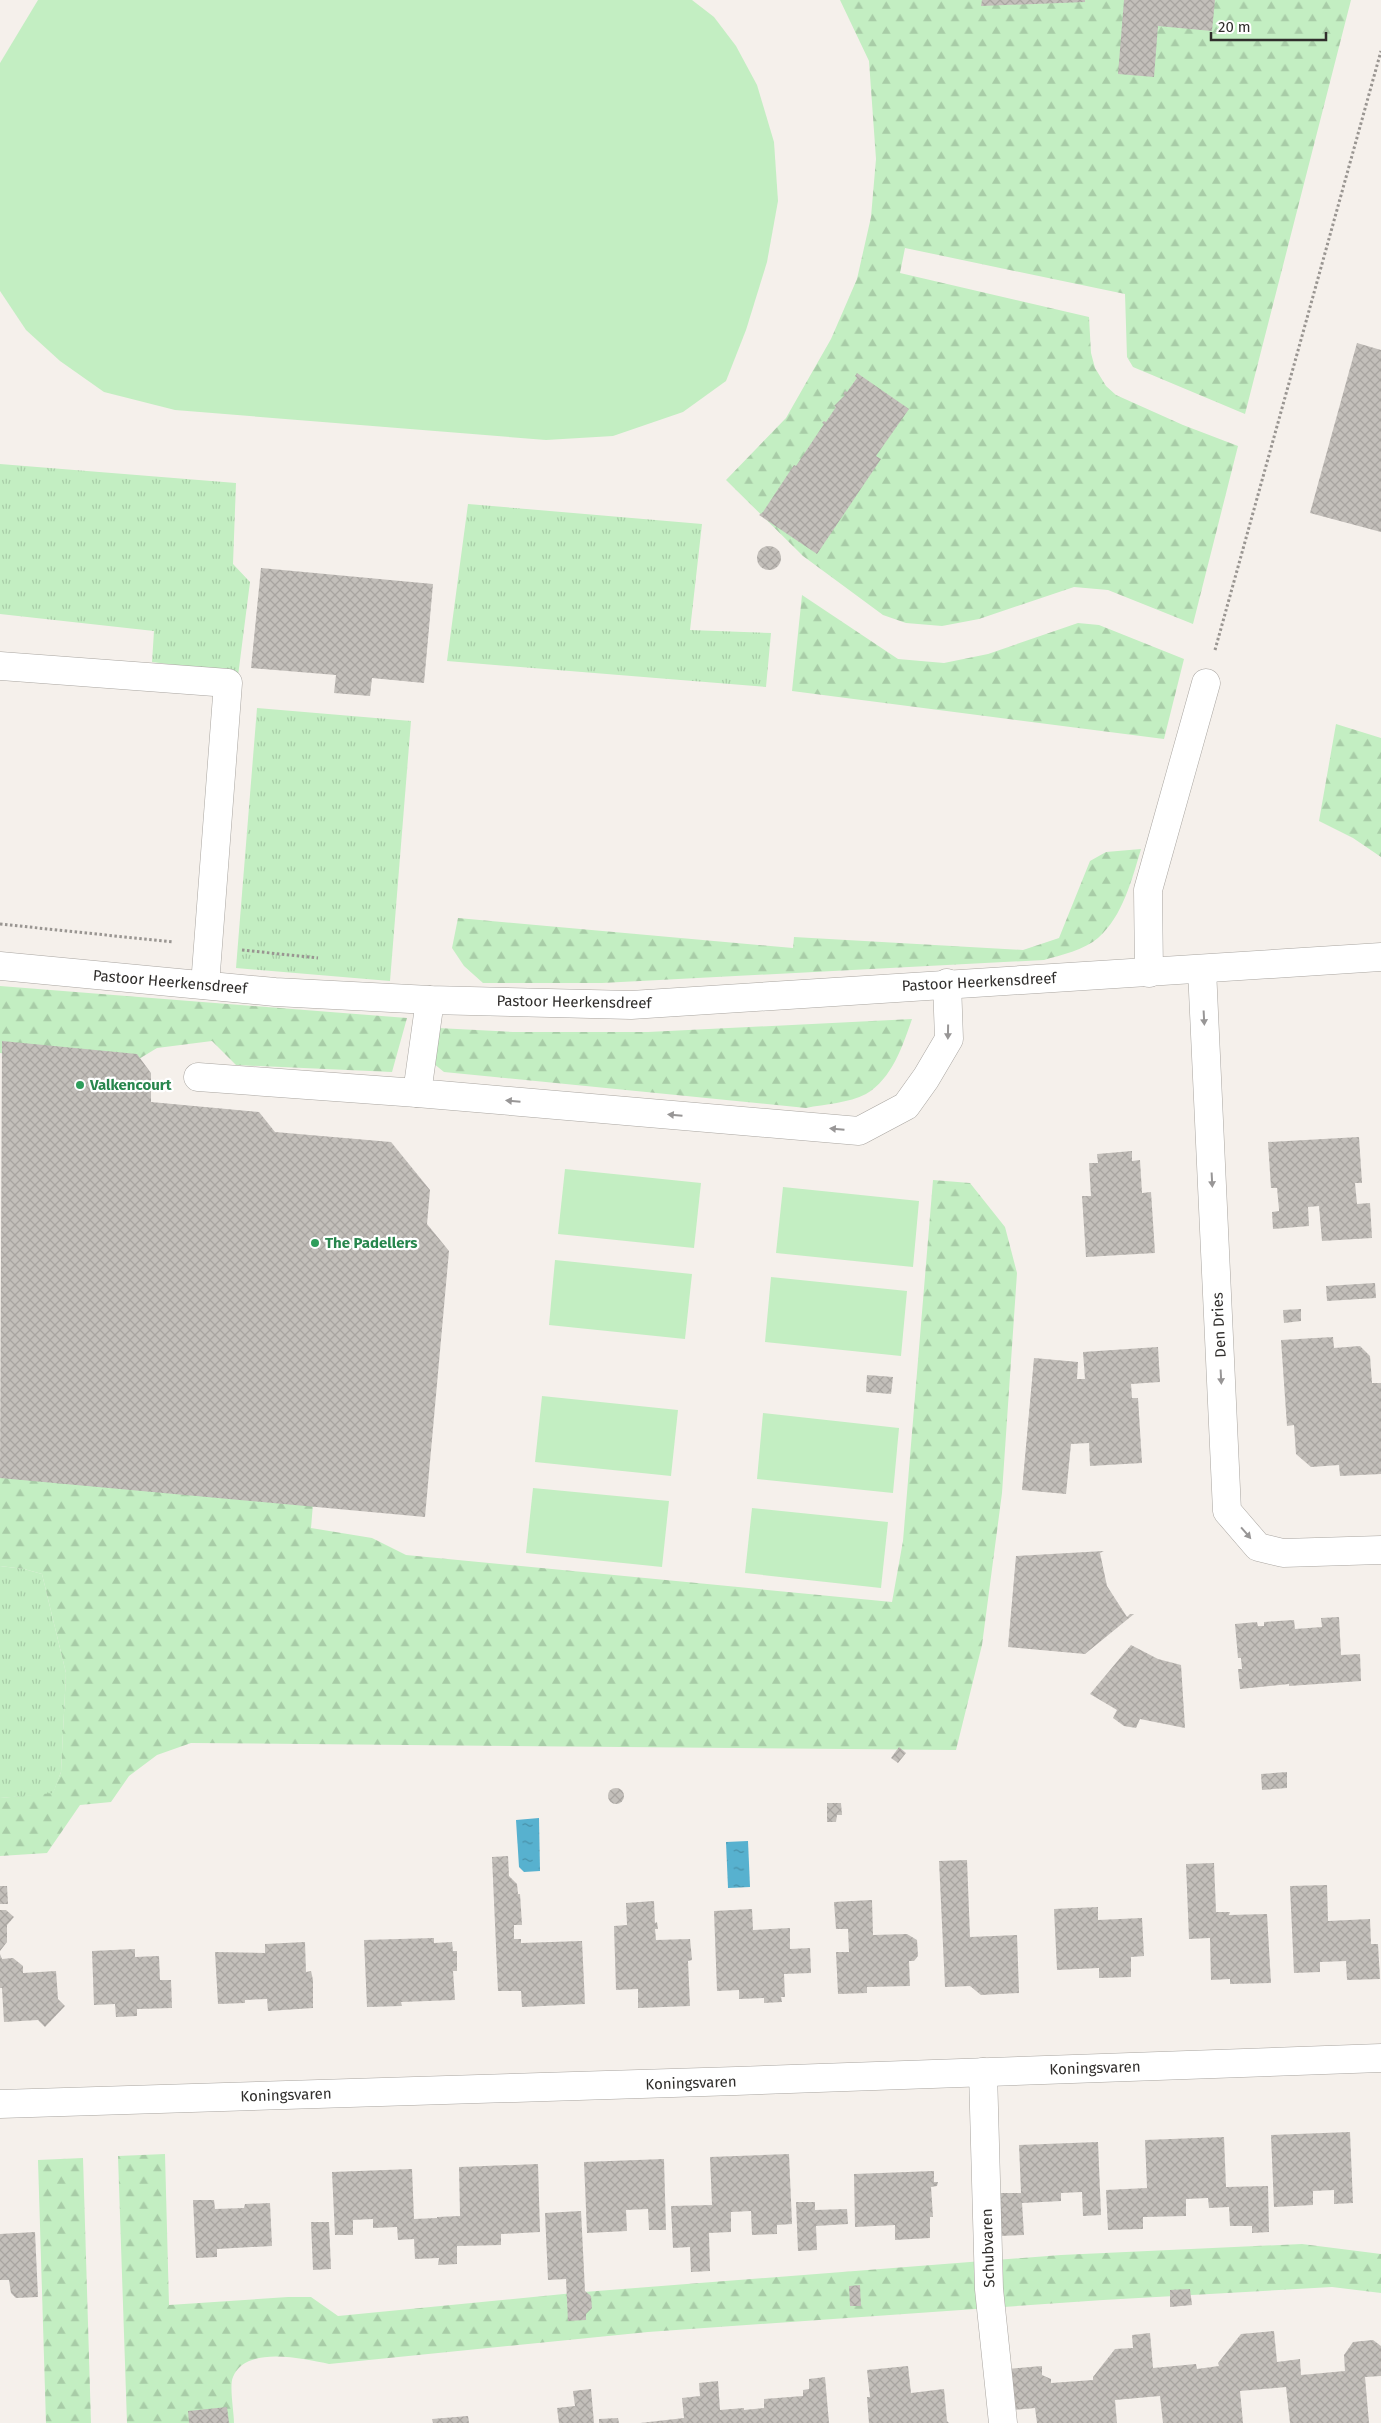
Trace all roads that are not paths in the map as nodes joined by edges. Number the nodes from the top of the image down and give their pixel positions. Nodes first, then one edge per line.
1 (0, 666) edge
2 (1206, 683) road end
3 (1381, 957) edge
4 (0, 966) edge
5 (1202, 969) junction
6 (1149, 973) junction
7 (947, 983) junction
8 (206, 986) junction
9 (430, 1000) junction
10 (198, 1078) dead end
11 (417, 1093) junction
12 (1381, 1550) edge
13 (1381, 2058) edge
14 (983, 2072) junction
15 (0, 2104) edge
16 (1002, 2423) edge

1 - 8 street
2 - 6 street
3 - 5 street, Pastoor Heerkensdreef
4 - 8 street, Pastoor Heerkensdreef
5 - 6 street, Pastoor Heerkensdreef
5 -> 12 street, Den Dries
6 - 7 street, Pastoor Heerkensdreef
7 - 9 street, Pastoor Heerkensdreef
7 -> 11 street
8 - 9 street, Pastoor Heerkensdreef
9 - 11 street
10 - 11 street
13 - 14 street, Koningsvaren
14 - 15 street, Koningsvaren
14 - 16 street, Schubvaren

